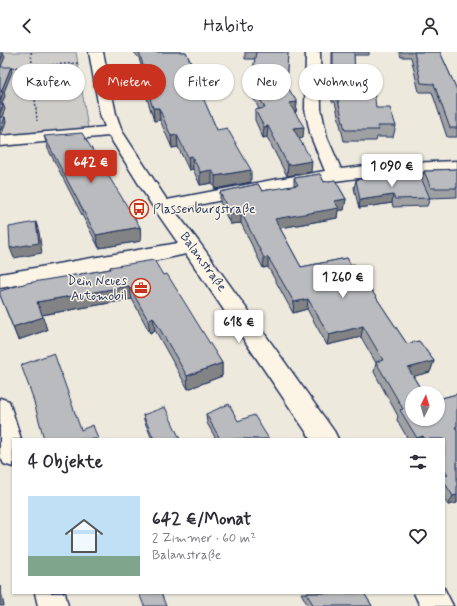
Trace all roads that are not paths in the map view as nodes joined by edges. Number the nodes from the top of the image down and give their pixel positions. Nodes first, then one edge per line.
1 (96, 52) edge
2 (313, 52) edge
3 (114, 131) junction
4 (0, 141) edge
5 (457, 166) edge
6 (335, 174) junction
7 (162, 206) junction
8 (192, 246) junction
9 (0, 281) edge
10 (0, 408) edge
11 (324, 438) edge
12 (8, 449) edge
13 (50, 594) edge
14 (430, 594) edge
15 (53, 606) edge
16 (438, 606) edge

1 - 3 street, Balanstraße
2 - 6 street
3 - 4 street
3 - 7 street, Balanstraße
5 - 6 street
6 - 7 street
7 - 8 street, Balanstraße
8 - 9 street
8 - 11 street, Balanstraße
10 - 12 street
13 - 15 street
14 - 16 street

